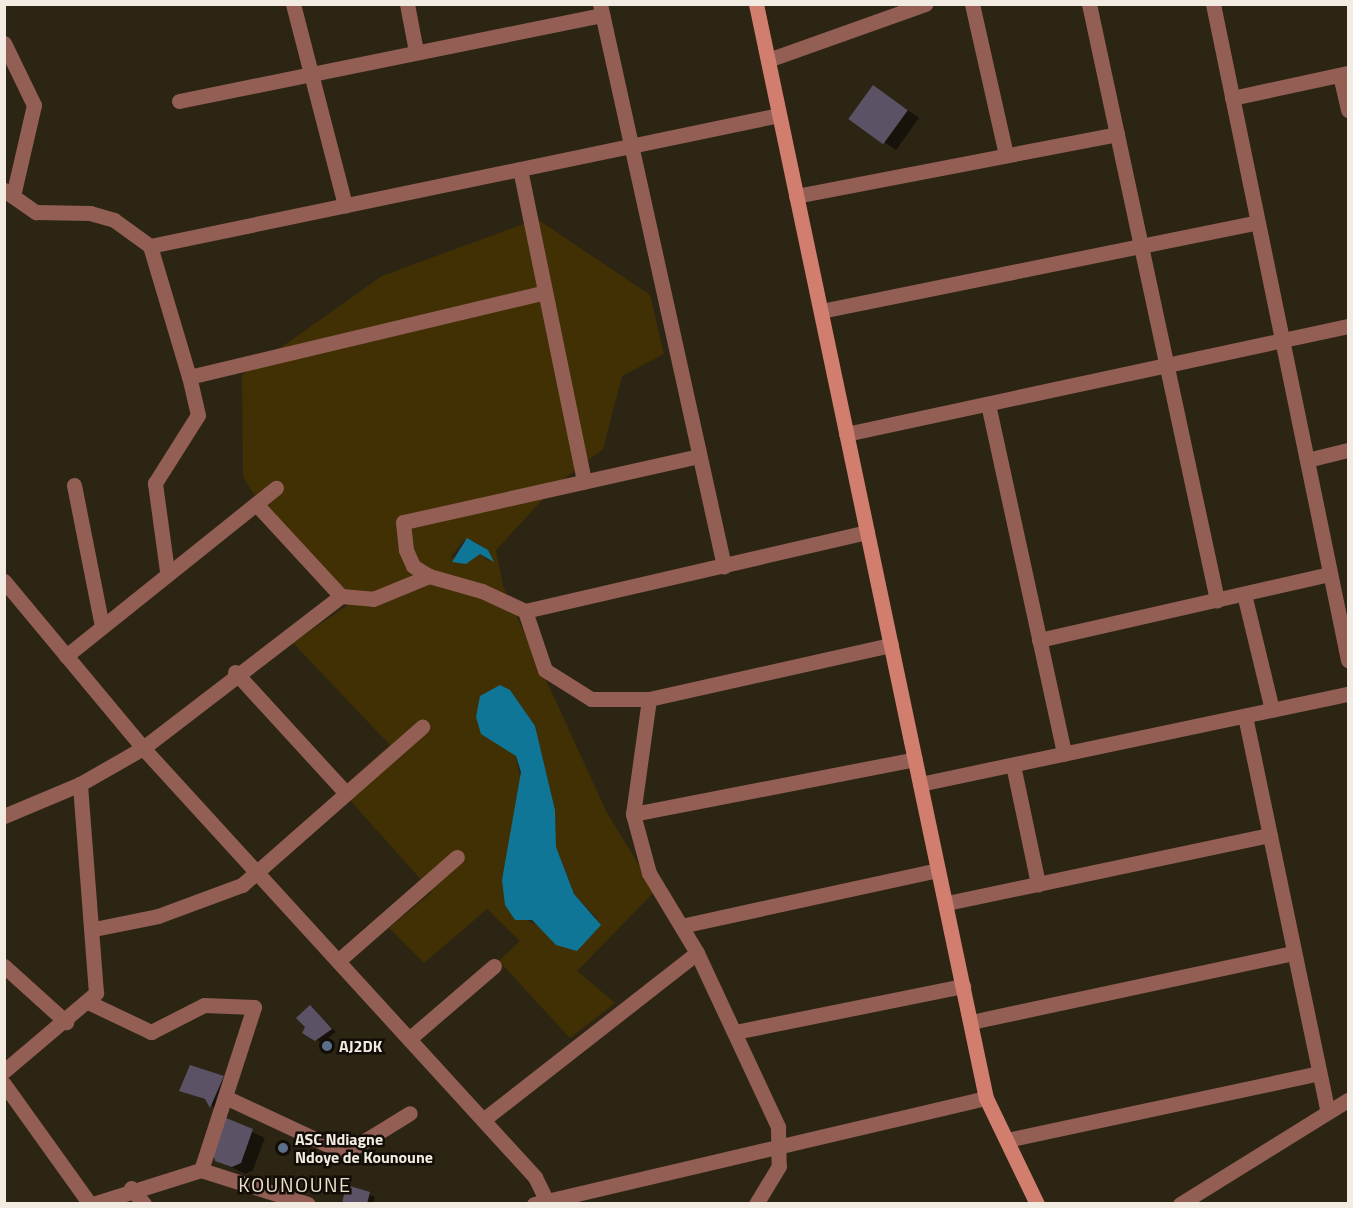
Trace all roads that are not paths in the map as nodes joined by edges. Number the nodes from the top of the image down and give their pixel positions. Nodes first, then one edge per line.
1 (293, 4) edge
2 (407, 4) edge
3 (756, 4) edge
4 (972, 4) edge
5 (1089, 4) edge
6 (1212, 4) edge
7 (917, 6) edge
8 (601, 10) edge
9 (4, 44) edge
10 (416, 51) junction
11 (768, 60) junction
12 (311, 72) junction
13 (1344, 74) edge
14 (1232, 98) junction
15 (179, 100) dead end
16 (1348, 110) edge
17 (779, 115) junction
18 (1117, 134) junction
19 (632, 146) junction
20 (1006, 155) junction
21 (520, 169) junction
22 (9, 193) edge
23 (796, 196) junction
24 (345, 206) junction
25 (1257, 222) junction
26 (1141, 245) junction
27 (150, 246) junction
28 (545, 292) junction
29 (821, 311) junction
30 (1348, 326) edge
31 (1282, 341) junction
32 (1167, 365) junction
33 (189, 377) junction
34 (988, 404) junction
35 (846, 434) junction
36 (1348, 450) edge
37 (699, 456) junction
38 (1307, 460) junction
39 (584, 482) junction
40 (74, 485) dead end
41 (276, 488) dead end
42 (256, 504) junction
43 (867, 532) junction
44 (724, 566) junction
45 (167, 571) junction
46 (1330, 574) junction
47 (429, 576) junction
48 (4, 581) edge
49 (1244, 594) junction
50 (341, 596) junction
51 (1217, 600) junction
52 (525, 611) junction
53 (102, 626) junction
54 (1039, 640) junction
55 (891, 645) junction
56 (66, 656) junction
57 (1348, 660) edge
58 (235, 672) junction
59 (1348, 694) edge
60 (649, 699) junction
61 (1272, 710) junction
62 (1245, 716) junction
63 (422, 727) dead end
64 (142, 748) junction
65 (1064, 754) junction
66 (915, 759) junction
67 (1013, 765) junction
68 (80, 784) junction
69 (920, 784) junction
70 (346, 793) junction
71 (633, 814) junction
72 (4, 816) edge
73 (1270, 835) junction
74 (457, 857) dead end
75 (938, 870) junction
76 (256, 872) junction
77 (1038, 884) junction
78 (947, 903) junction
79 (681, 926) junction
80 (94, 929) junction
81 (697, 953) junction
82 (1294, 953) junction
83 (338, 961) junction
84 (4, 966) edge
85 (494, 966) dead end
86 (963, 986) junction
87 (90, 1003) junction
88 (66, 1022) junction
89 (970, 1022) junction
90 (735, 1032) junction
91 (409, 1039) junction
92 (4, 1071) edge
93 (1319, 1073) junction
94 (4, 1084) edge
95 (225, 1097) junction
96 (987, 1098) junction
97 (1348, 1100) edge
98 (1327, 1110) junction
99 (410, 1113) dead end
100 (483, 1120) junction
101 (1007, 1140) junction
102 (781, 1148) junction
103 (201, 1170) junction
104 (131, 1188) junction
105 (92, 1203) edge
106 (144, 1203) edge
107 (308, 1203) edge
108 (542, 1203) edge
109 (756, 1203) edge
110 (1037, 1203) edge
111 (1180, 1203) edge

1 - 12 street
2 - 10 street
3 - 11 street
4 - 20 street
5 - 18 street
6 - 14 street
7 - 11 street
8 - 10 street
8 - 19 street
9 - 22 street
10 - 12 street
11 - 17 street
12 - 15 street
12 - 24 street
13 - 14 street
13 - 16 street
14 - 25 street
17 - 19 street
17 - 23 street
18 - 20 street
18 - 26 street
19 - 21 street
19 - 37 street
20 - 23 street
21 - 24 street
21 - 28 street
22 - 27 street
23 - 29 street
24 - 27 street
25 - 26 street
25 - 31 street
26 - 29 street
26 - 32 street
27 - 33 street
28 - 33 street
28 - 39 street
29 - 35 street
30 - 31 street
31 - 32 street
31 - 38 street
32 - 34 street
32 - 51 street
33 - 45 street
34 - 35 street
34 - 54 street
35 - 43 street
36 - 38 street
37 - 39 street
37 - 44 street
38 - 46 street
39 - 47 street
40 - 53 street
41 - 42 street
42 - 45 street
42 - 50 street
43 - 44 street
43 - 55 street
44 - 52 street
45 - 53 street
46 - 49 street
46 - 57 street
47 - 50 street
47 - 52 street
48 - 56 street
49 - 51 street
49 - 61 street
50 - 58 street
51 - 54 street
52 - 60 street
53 - 56 street
54 - 65 street
55 - 60 street
55 - 66 street
56 - 64 street
58 - 64 street
58 - 70 street
59 - 61 street
60 - 71 street
61 - 62 street
62 - 65 street
62 - 73 street
63 - 70 street
64 - 68 street
64 - 76 street
65 - 67 street
66 - 69 street
66 - 71 street
67 - 69 street
67 - 77 street
68 - 72 street
68 - 80 street
69 - 75 street
70 - 76 street
71 - 79 street
73 - 77 street
73 - 82 street
74 - 83 street
75 - 78 street
75 - 79 street
76 - 80 street
76 - 83 street
77 - 78 street
78 - 86 street
79 - 81 street
80 - 87 street
81 - 90 street
81 - 100 street
82 - 89 street
82 - 93 street
83 - 91 street
84 - 88 street
85 - 91 street
86 - 89 street
86 - 90 street
87 - 88 street
87 - 95 street
88 - 92 street
89 - 96 street
90 - 102 street
91 - 100 street
93 - 98 street
93 - 101 street
94 - 105 street
95 - 99 street
95 - 103 street
96 - 101 street
96 - 102 street
97 - 98 street
98 - 111 street
100 - 108 street
101 - 110 street
102 - 108 street
102 - 109 street
103 - 104 street
103 - 107 street
104 - 105 street
104 - 106 street

